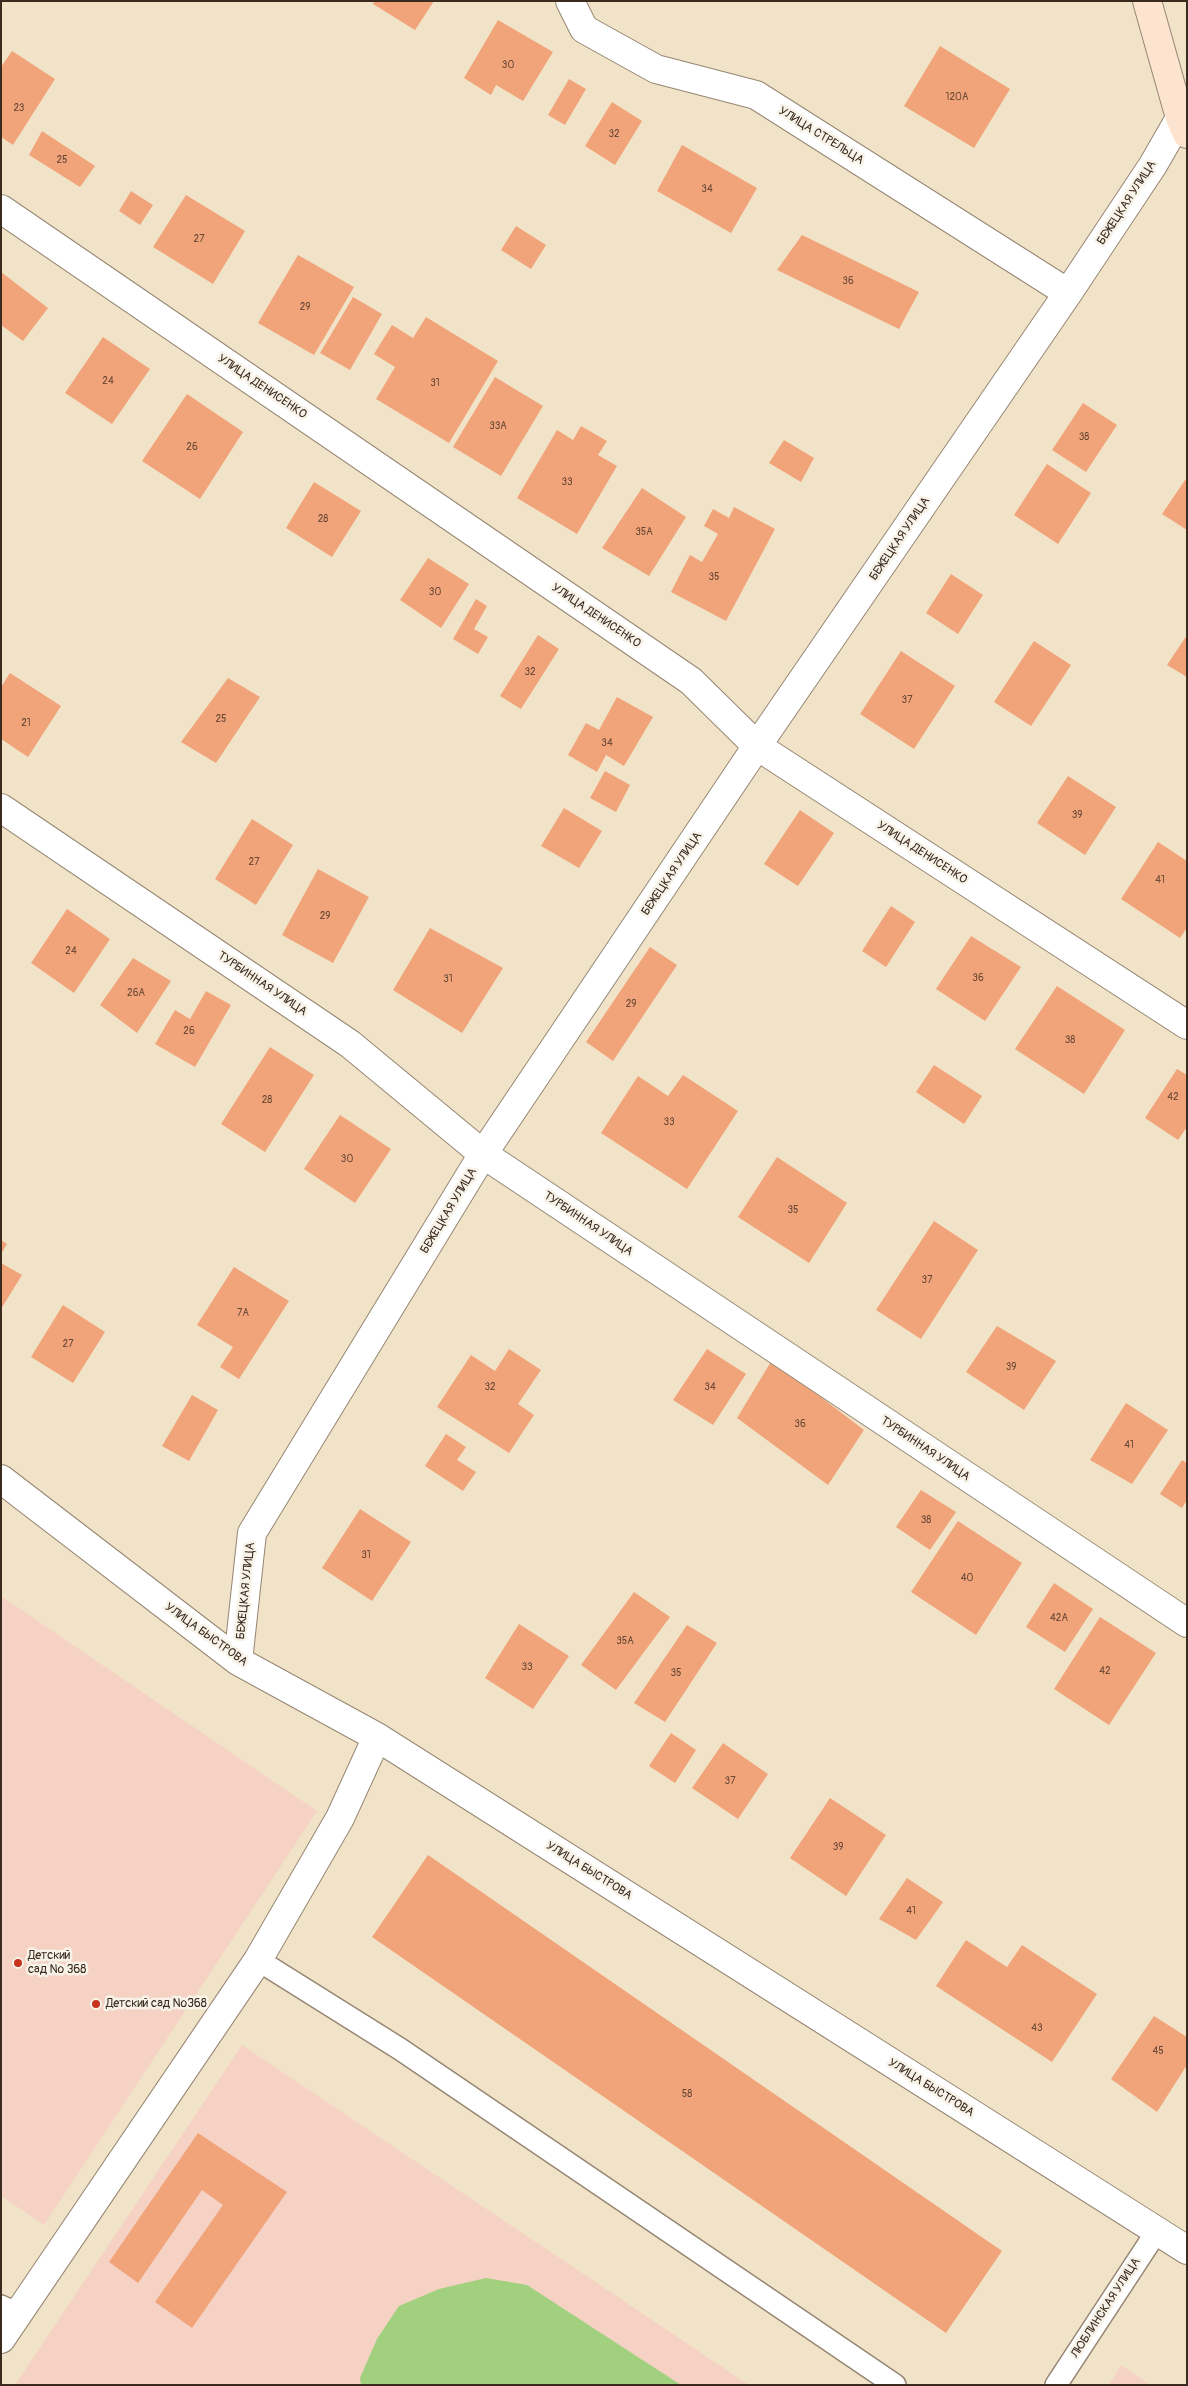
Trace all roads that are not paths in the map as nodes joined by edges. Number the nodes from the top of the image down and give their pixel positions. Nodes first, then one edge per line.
1 (570, 1) edge
2 (1147, 1) edge
3 (1184, 126) edge
4 (1, 209) edge
5 (1068, 293) junction
6 (757, 746) junction
7 (1, 808) edge
8 (1187, 1025) edge
9 (483, 1154) junction
10 (1, 1479) edge
11 (1187, 1623) edge
12 (238, 1661) junction
13 (377, 1736) junction
14 (258, 1960) junction
15 (1157, 2231) junction
16 (1187, 2250) edge
17 (9, 2310) edge
18 (1, 2339) edge
19 (895, 2385) edge
20 (1056, 2385) edge

1 - 5 street, УЛИЦА СТРЕЛЬЦА
2 - 3 street
3 - 5 street, БЕЖЕЦКАЯ УЛИЦА
4 - 6 street, УЛИЦА ДЕНИСЕНКО
5 - 6 street, БЕЖЕЦКАЯ УЛИЦА
6 - 8 street, УЛИЦА ДЕНИСЕНКО
6 - 9 street, БЕЖЕЦКАЯ УЛИЦА
7 - 9 street, ТУРБИННАЯ УЛИЦА
9 - 11 street, ТУРБИННАЯ УЛИЦА
9 - 12 street, БЕЖЕЦКАЯ УЛИЦА
10 - 12 street, УЛИЦА БЫСТРОВА
12 - 13 street, УЛИЦА БЫСТРОВА
13 - 14 street
13 - 15 street, УЛИЦА БЫСТРОВА
14 - 17 street
14 - 19 lane
15 - 16 street, УЛИЦА БЫСТРОВА
15 - 20 lane, ЛЮБЛИНСКАЯ УЛИЦА
17 - 18 street

